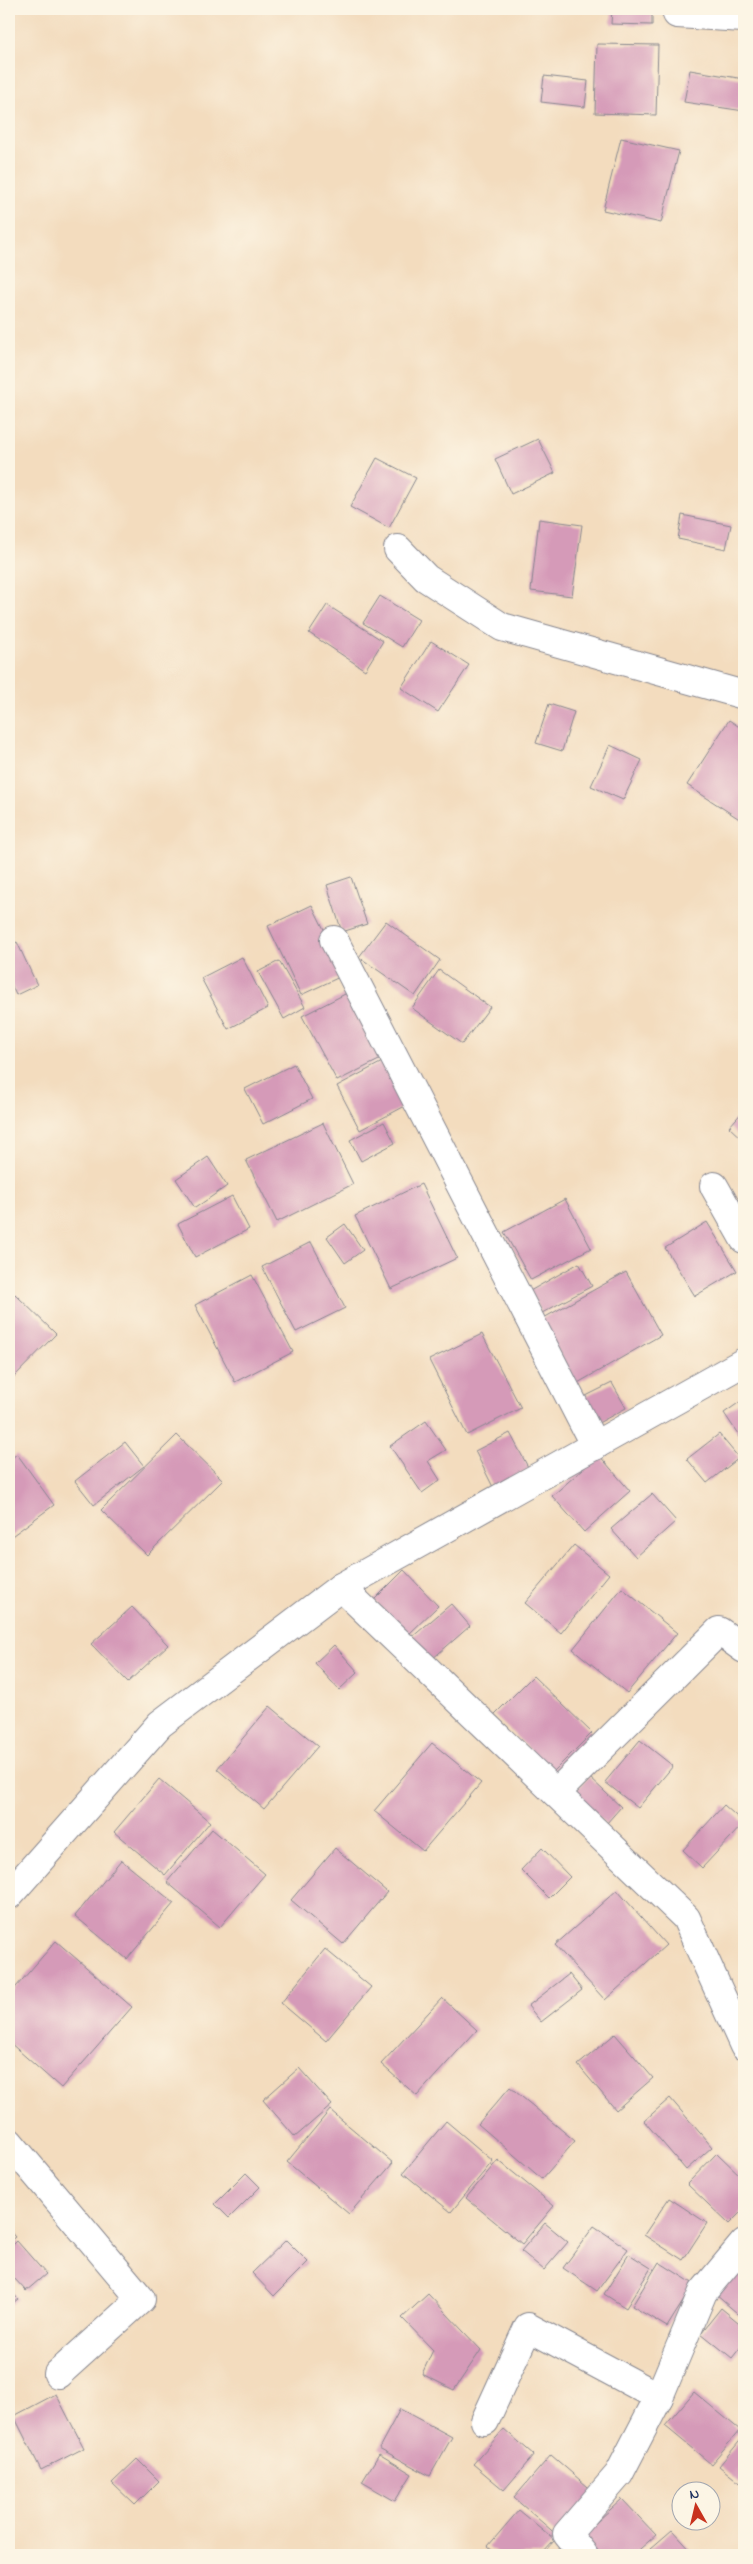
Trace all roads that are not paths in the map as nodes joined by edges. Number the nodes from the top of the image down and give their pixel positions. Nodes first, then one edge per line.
1 (677, 14) dead end
2 (744, 18) edge
3 (398, 549) dead end
4 (744, 695) edge
5 (334, 940) dead end
6 (714, 1186) dead end
7 (744, 1239) edge
8 (744, 1362) edge
9 (595, 1446) junction
10 (341, 1587) junction
11 (744, 1649) edge
12 (556, 1793) junction
13 (9, 1895) edge
14 (744, 2046) edge
15 (9, 2142) edge
16 (744, 2243) edge
17 (58, 2374) dead end
18 (658, 2397) junction
19 (485, 2421) dead end
20 (584, 2555) edge

1 - 2 street
3 - 4 street
5 - 9 street
6 - 7 street
8 - 9 street
9 - 10 street
10 - 12 street
10 - 13 street
11 - 12 street
12 - 14 street
15 - 17 street
16 - 18 street
18 - 19 street
18 - 20 street

